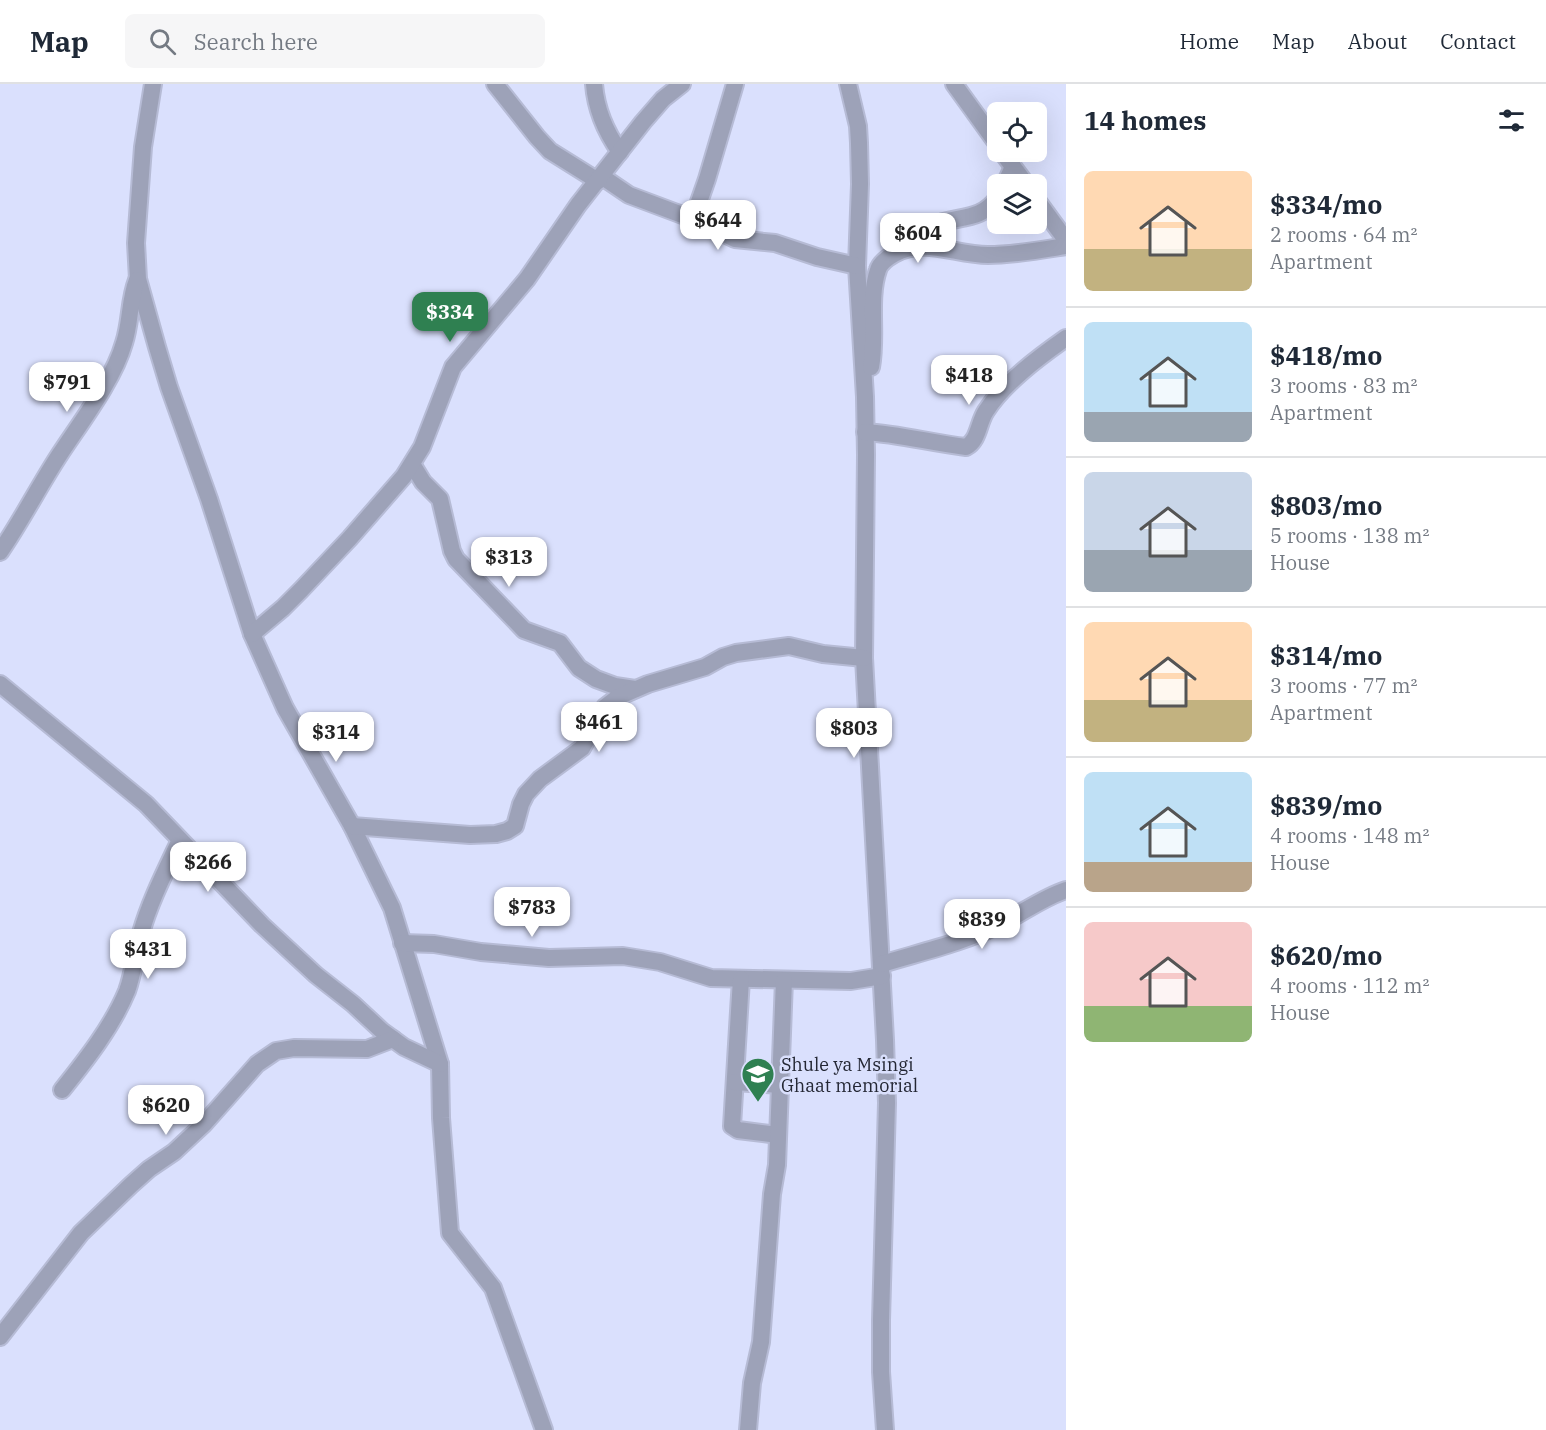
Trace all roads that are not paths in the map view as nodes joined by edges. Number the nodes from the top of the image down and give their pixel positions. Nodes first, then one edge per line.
1 (153, 84) edge
2 (495, 84) edge
3 (594, 84) edge
4 (682, 84) edge
5 (735, 84) edge
6 (848, 84) edge
7 (954, 84) edge
8 (987, 130) edge
9 (620, 152) junction
10 (1010, 162) edge
11 (1013, 166) junction
12 (1009, 174) edge
13 (1019, 174) edge
14 (600, 178) junction
15 (987, 207) edge
16 (1047, 214) edge
17 (693, 219) junction
18 (1066, 240) edge
19 (1066, 246) edge
20 (913, 247) junction
21 (857, 266) junction
22 (138, 279) junction
23 (1066, 338) edge
24 (865, 397) junction
25 (865, 432) junction
26 (412, 464) junction
27 (0, 552) edge
28 (252, 634) junction
29 (864, 658) junction
30 (0, 684) edge
31 (636, 689) junction
32 (352, 826) junction
33 (180, 840) junction
34 (1066, 890) edge
35 (402, 943) junction
36 (882, 970) junction
37 (741, 979) junction
38 (784, 980) junction
39 (393, 1039) junction
40 (440, 1064) junction
41 (735, 1082) junction
42 (780, 1085) junction
43 (62, 1090) dead end
44 (778, 1135) junction
45 (0, 1337) edge
46 (544, 1430) edge
47 (748, 1430) edge
48 (885, 1430) edge

1 - 22 street
2 - 14 street
3 - 9 street
4 - 9 street
5 - 17 street
6 - 21 street
7 - 8 street
9 - 14 street
10 - 11 street
11 - 12 street
11 - 13 street
14 - 17 street
14 - 26 street
15 - 20 street
16 - 18 street
17 - 21 street
19 - 20 street
20 - 24 street
21 - 24 street
22 - 27 street
22 - 28 street
23 - 25 street
24 - 25 street
25 - 29 street
26 - 28 street
26 - 31 street
28 - 32 street
29 - 31 street
29 - 36 street
30 - 33 street
31 - 32 street
32 - 35 street
33 - 39 street
33 - 43 street
34 - 36 street
35 - 37 street
35 - 40 street
36 - 38 street
36 - 48 street
37 - 38 street
37 - 41 street
38 - 42 street
39 - 40 street
39 - 45 street
40 - 46 street
41 - 42 street
41 - 44 street
42 - 44 street
44 - 47 street

